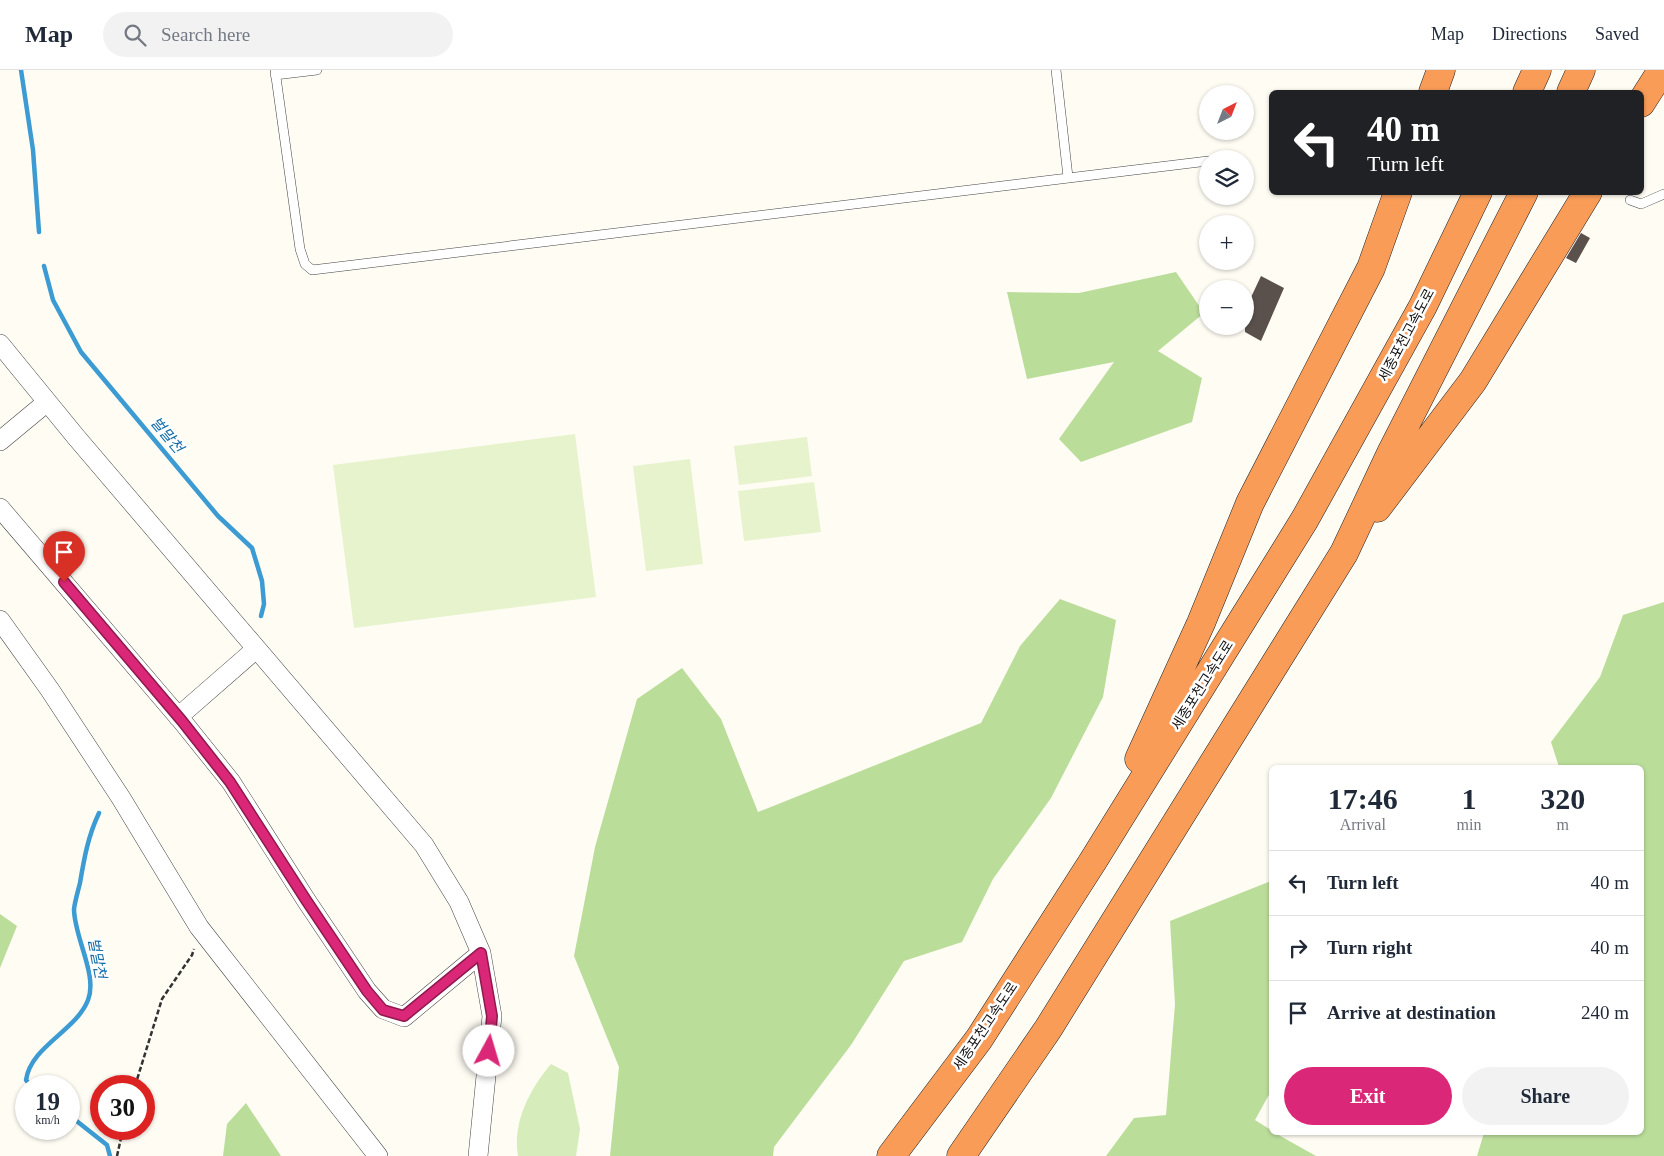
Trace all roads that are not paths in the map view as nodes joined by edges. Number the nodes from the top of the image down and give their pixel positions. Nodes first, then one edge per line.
1 (318, 70) edge
2 (1056, 70) edge
3 (1441, 70) edge
4 (1538, 70) edge
5 (1581, 70) edge
6 (1662, 70) edge
7 (275, 72) edge
8 (1434, 90) edge
9 (1528, 90) edge
10 (1572, 90) edge
11 (1644, 98) edge
12 (1199, 162) edge
13 (1068, 177) junction
14 (1664, 194) edge
15 (1397, 195) edge
16 (1477, 195) edge
17 (1522, 195) edge
18 (1586, 195) edge
19 (1630, 200) dead end
20 (0, 344) edge
21 (48, 402) junction
22 (0, 441) edge
23 (0, 508) edge
24 (1344, 554) junction
25 (0, 620) edge
26 (256, 649) junction
27 (178, 717) junction
28 (1093, 861) junction
29 (481, 953) junction
30 (378, 1156) edge
31 (478, 1156) edge
32 (892, 1156) edge
33 (961, 1156) edge

1 - 7 lane
2 - 13 lane
3 - 8 highway
4 - 9 highway
5 - 10 highway
6 - 11 highway
7 - 13 lane
12 - 13 lane
14 - 19 lane
15 - 28 highway
16 - 28 highway, 세종포천고속도로
17 - 24 highway
18 - 24 highway
20 - 21 street
21 - 22 street
21 - 26 street
23 - 27 street
24 - 33 highway
25 - 30 street
26 - 27 street
26 - 29 street
27 - 29 street
28 - 32 highway, 세종포천고속도로
29 - 31 street

